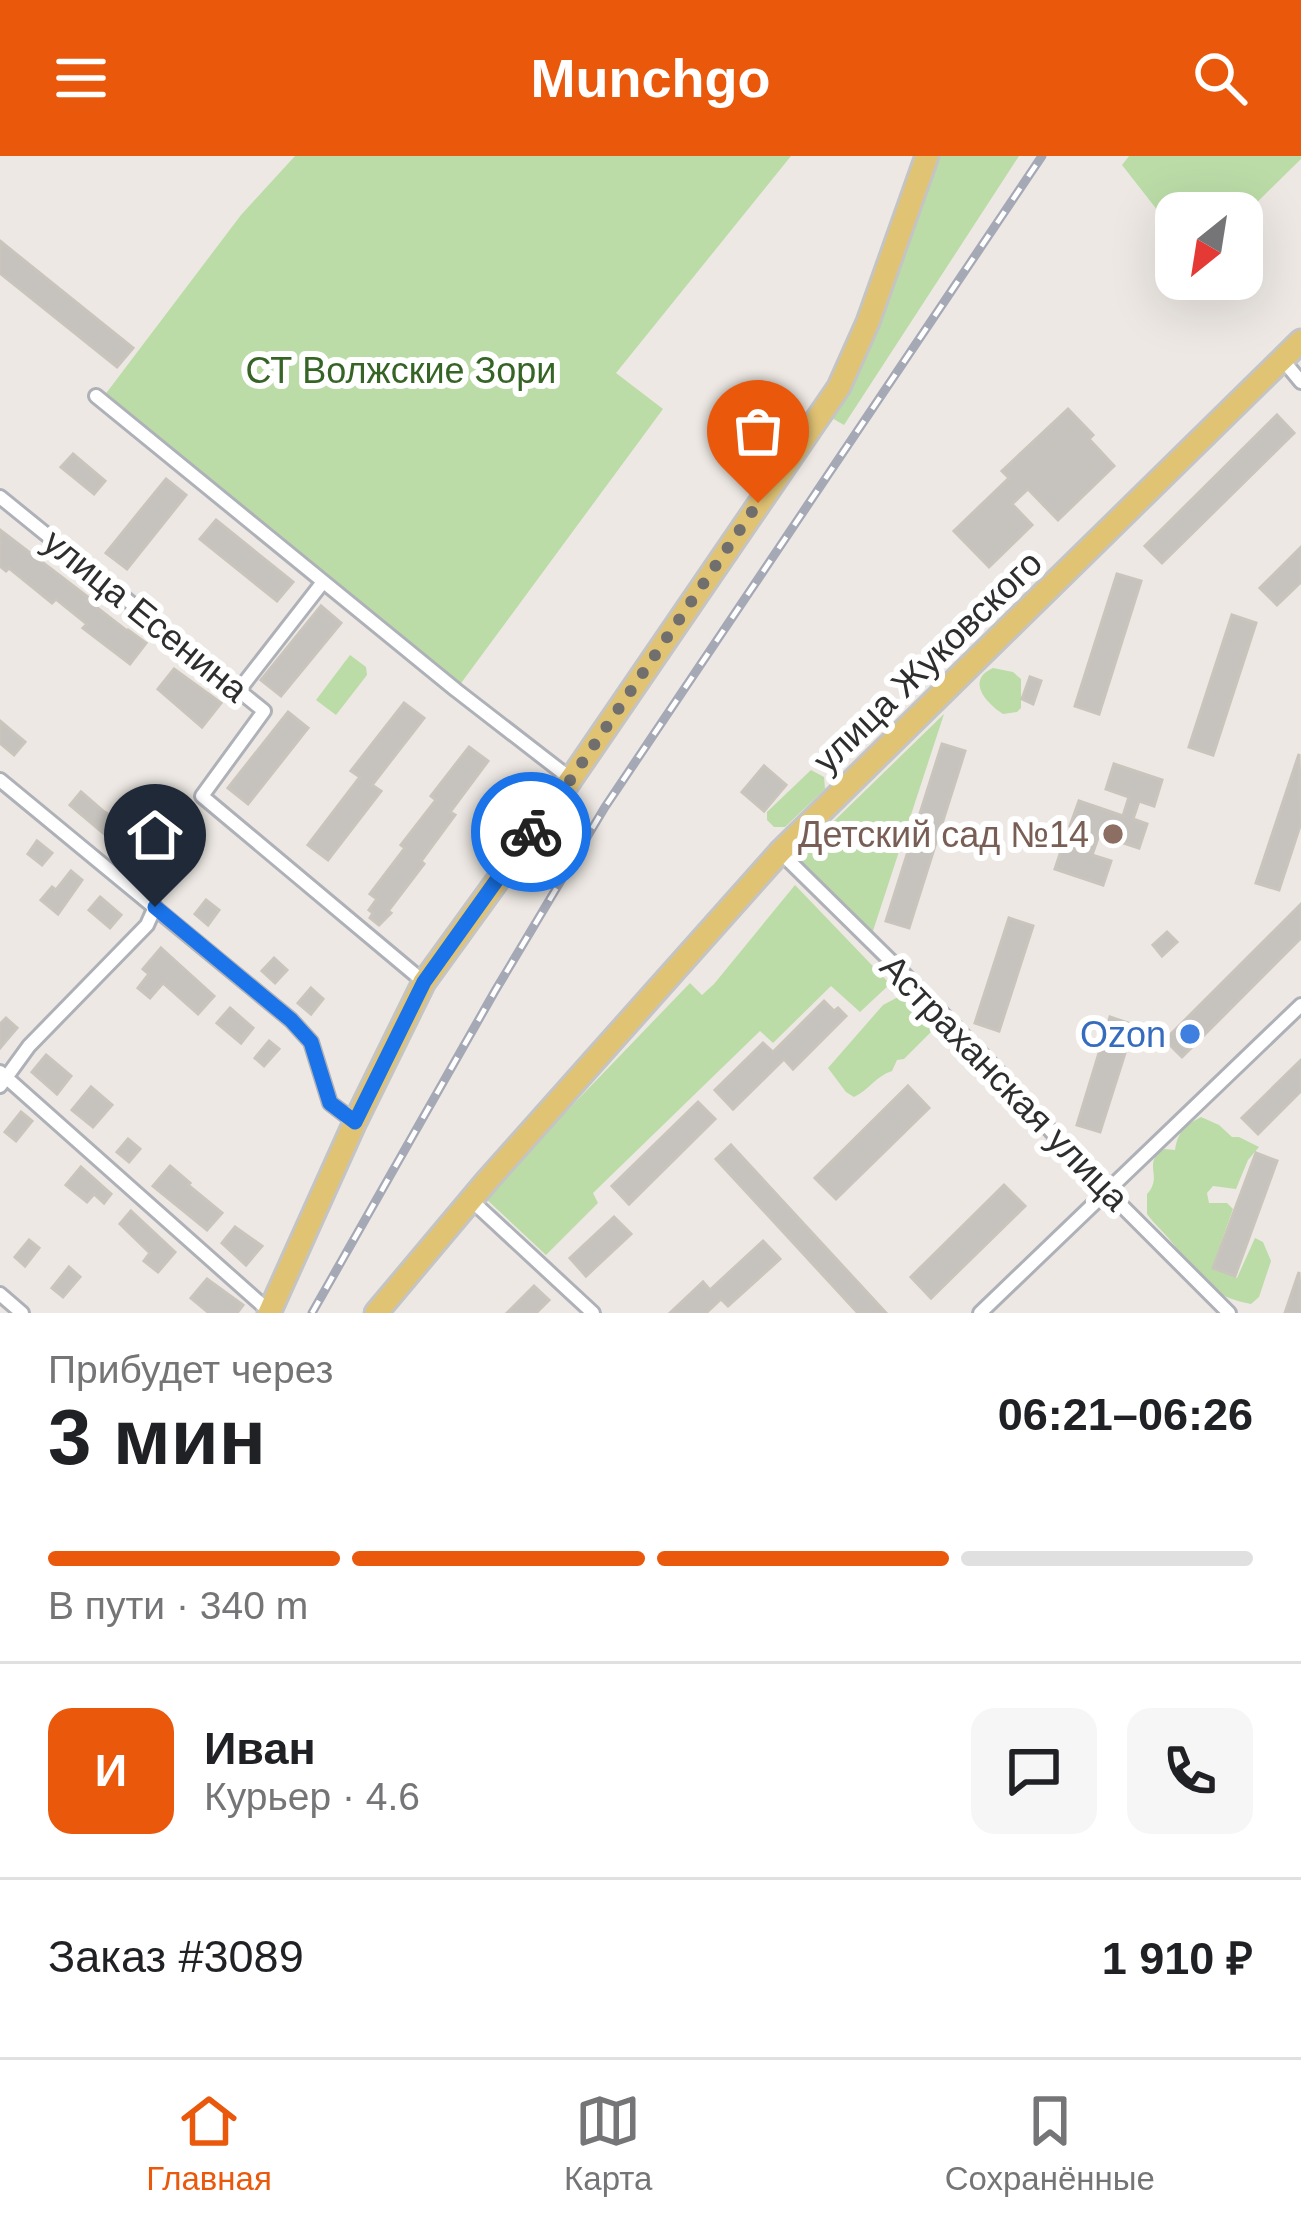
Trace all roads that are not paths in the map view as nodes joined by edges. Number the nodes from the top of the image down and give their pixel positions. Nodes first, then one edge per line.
1 (927, 156) edge
2 (1301, 341) edge
3 (1282, 359) junction
4 (1301, 382) edge
5 (96, 396) dead end
6 (0, 496) edge
7 (323, 582) junction
8 (239, 690) junction
9 (571, 779) junction
10 (0, 780) edge
11 (780, 852) junction
12 (155, 907) junction
13 (424, 982) junction
14 (1301, 1005) edge
15 (2, 1079) edge
16 (355, 1122) junction
17 (1107, 1190) junction
18 (471, 1200) junction
19 (0, 1294) edge
20 (270, 1312) edge
21 (22, 1313) edge
22 (376, 1313) edge
23 (592, 1313) edge
24 (980, 1313) edge
25 (1229, 1313) edge

1 - 9 main road
2 - 3 main road, улица Жуковского
3 - 4 street
3 - 11 main road, улица Жуковского
5 - 7 street
6 - 8 street, улица Есенина
7 - 8 street
7 - 9 street
8 - 13 street, улица Есенина
9 - 13 main road
10 - 12 street
11 - 17 street, Астраханская улица
11 - 18 main road, улица Жуковского
12 - 15 street
12 - 16 street
13 - 16 main road
14 - 17 street
15 - 20 street
16 - 20 main road
17 - 24 street
17 - 25 street, Астраханская улица
18 - 22 main road, улица Жуковского
18 - 23 street
19 - 21 street

